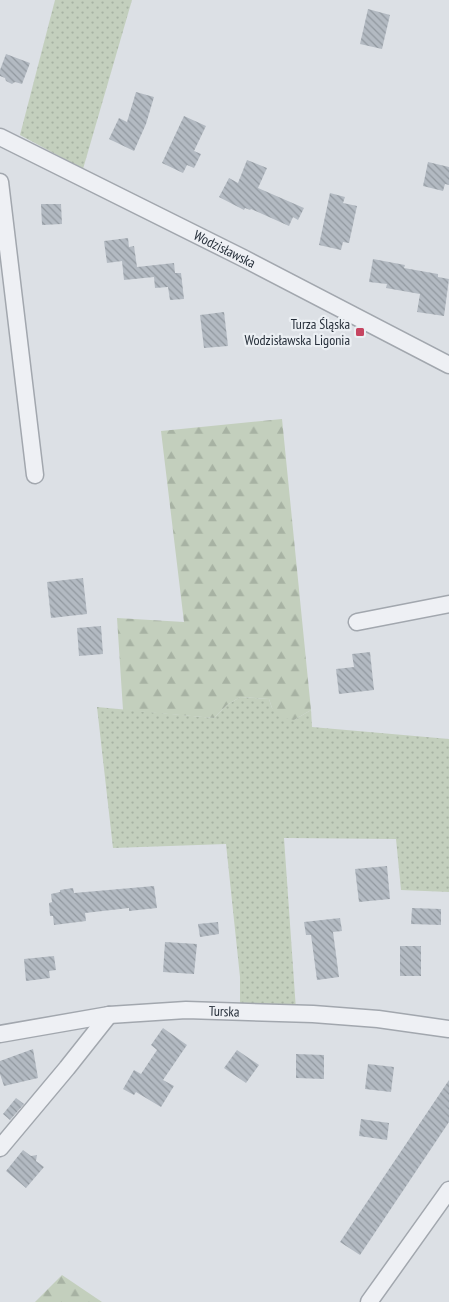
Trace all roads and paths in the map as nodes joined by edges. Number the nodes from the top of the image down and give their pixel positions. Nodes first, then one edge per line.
1 (0, 137) edge
2 (0, 182) edge
3 (449, 365) edge
4 (34, 474) dead end
5 (449, 604) edge
6 (357, 622) dead end
7 (109, 1015) junction
8 (449, 1029) edge
9 (0, 1034) edge
10 (0, 1148) edge
11 (449, 1190) edge
12 (369, 1302) edge

1 - 3 street, Wodzisławska
2 - 4 street
5 - 6 street
7 - 8 street, Turska
7 - 9 street, Turska
7 - 10 street
11 - 12 street

